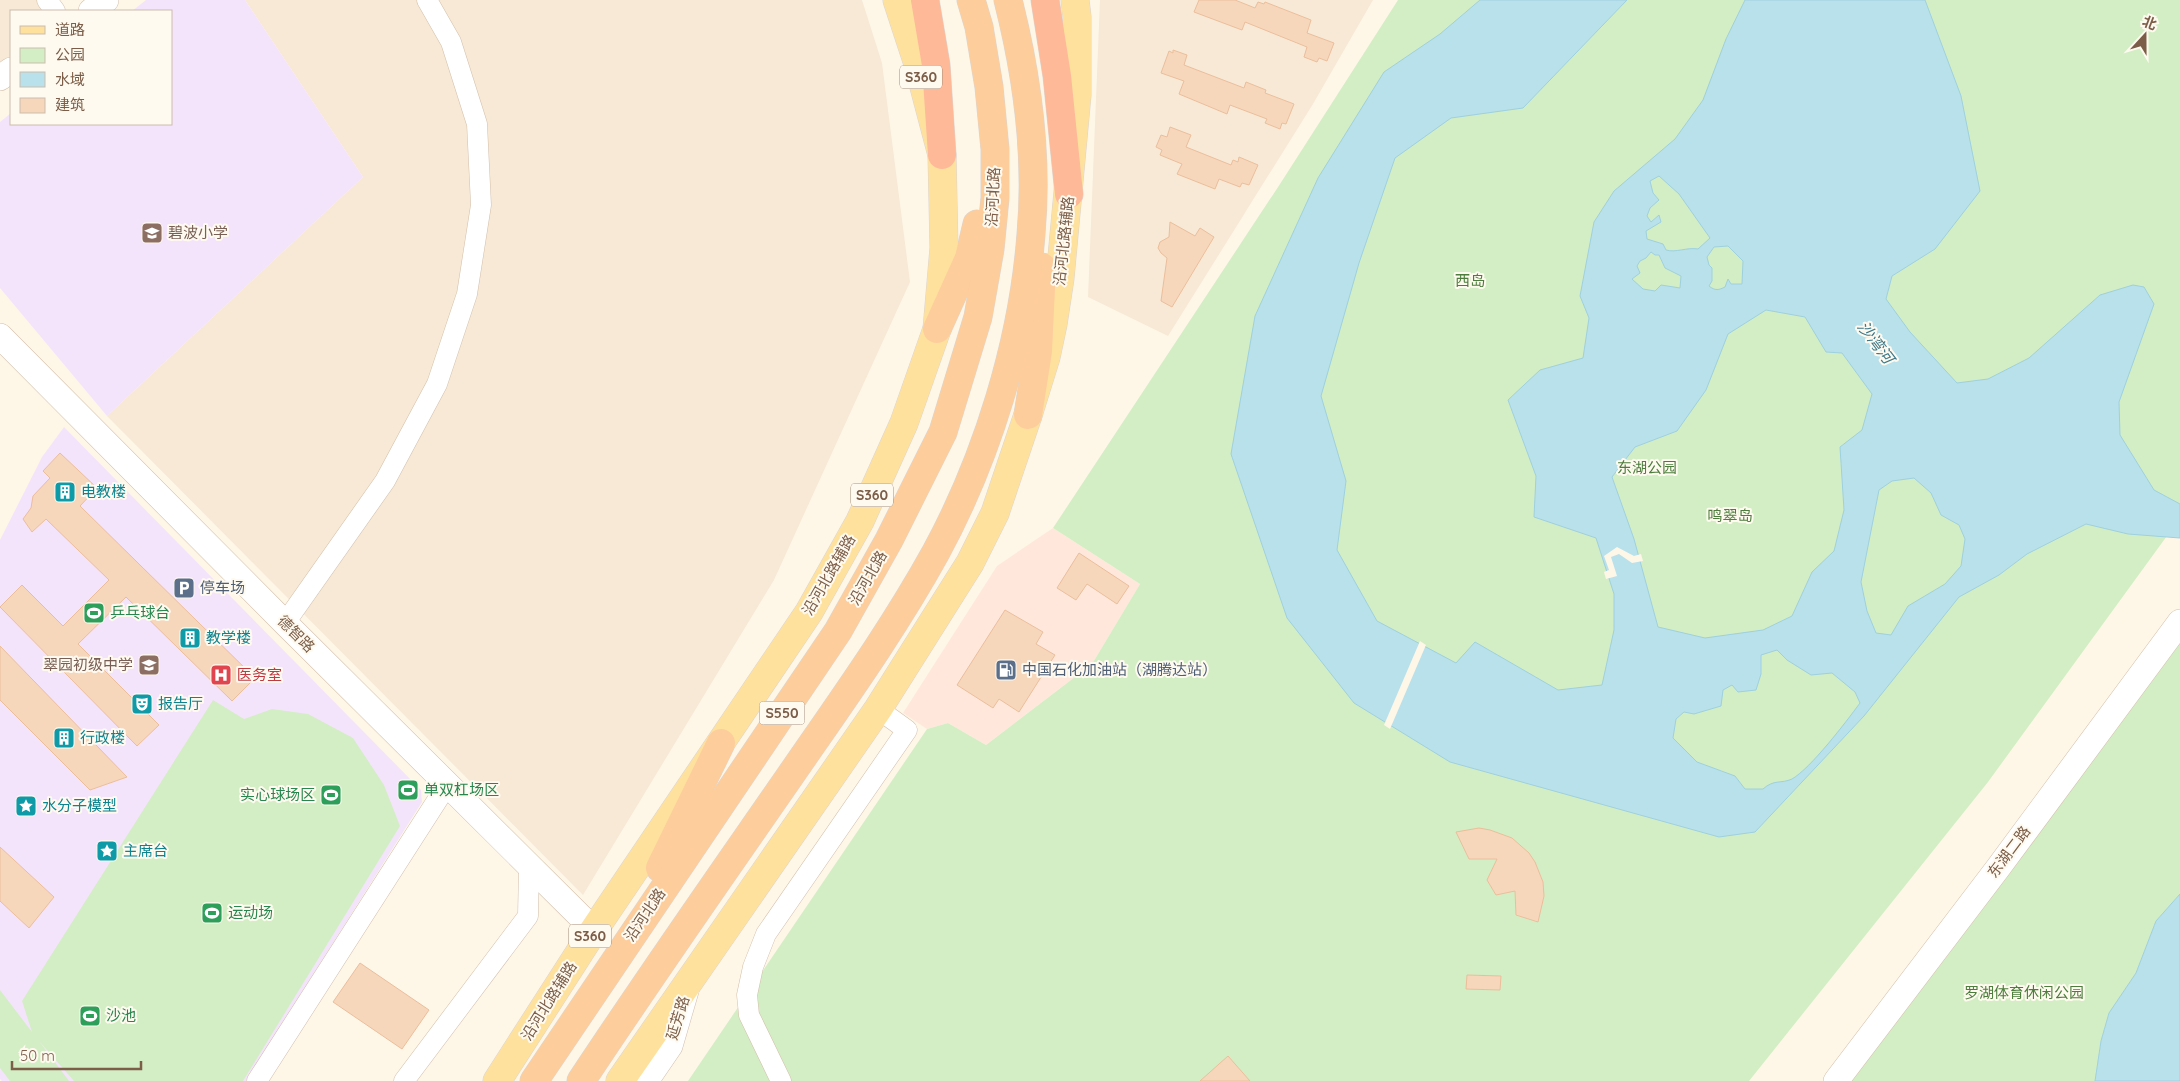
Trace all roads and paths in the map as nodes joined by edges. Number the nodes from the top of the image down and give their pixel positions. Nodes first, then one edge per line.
1 (106, 0) edge
2 (427, 0) edge
3 (897, 0) edge
4 (925, 0) edge
5 (971, 0) edge
6 (1008, 0) edge
7 (1045, 0) edge
8 (1075, 0) edge
9 (92, 10) edge
10 (1031, 139) junction
11 (995, 149) junction
12 (942, 155) junction
13 (1069, 194) junction
14 (937, 330) junction
15 (0, 336) edge
16 (1028, 415) junction
17 (2180, 622) edge
18 (285, 624) junction
19 (878, 709) junction
20 (721, 743) junction
21 (447, 785) junction
22 (529, 866) junction
23 (594, 930) junction
24 (618, 955) junction
25 (690, 978) junction
26 (257, 1081) edge
27 (404, 1081) edge
28 (498, 1081) edge
29 (534, 1081) edge
30 (581, 1081) edge
31 (620, 1081) edge
32 (646, 1081) edge
33 (780, 1081) edge
34 (1836, 1081) edge

1 - 9 street
2 - 18 street
3 - 12 main road, 沿河北路辅路 / S360
4 - 12 highway
5 - 11 highway, 沿河北路
6 - 10 highway
7 - 13 highway
8 - 13 main road, 沿河北路辅路
10 - 16 highway
10 - 30 highway
11 - 14 highway
11 - 24 highway, 沿河北路 / S550
12 - 14 main road, 沿河北路辅路 / S360
13 - 16 main road, 沿河北路辅路
14 - 20 main road, 沿河北路辅路 / S360
15 - 18 street, 德智路
16 - 19 main road, 沿河北路辅路
17 - 34 street, 东湖二路
18 - 21 street, 德智路
19 - 25 main road, 沿河北路辅路
19 - 33 street
20 - 23 main road, 沿河北路辅路 / S360
20 - 24 highway
21 - 22 street, 德智路
21 - 26 street
22 - 23 street, 德智路
22 - 27 street
23 - 28 main road, 沿河北路辅路 / S360
24 - 29 highway, 沿河北路 / S550
25 - 31 main road, 沿河北路辅路
25 - 32 street, 延芳路

